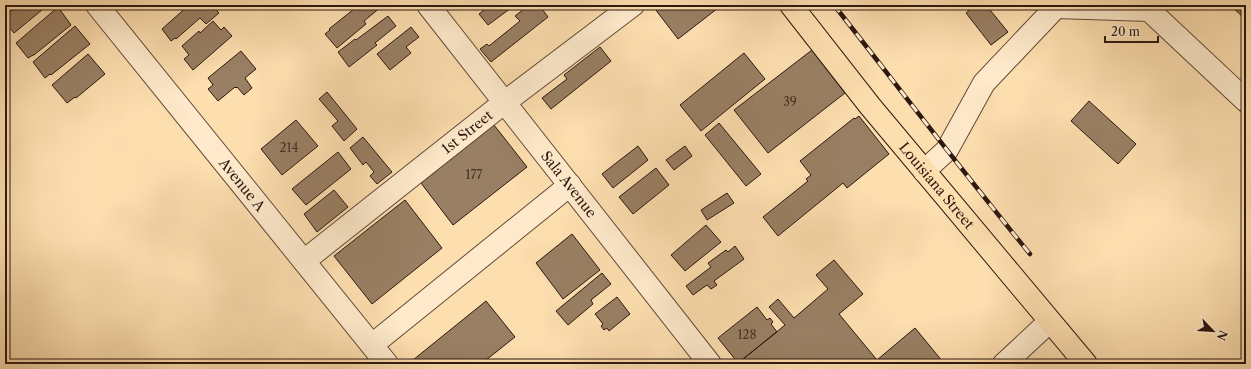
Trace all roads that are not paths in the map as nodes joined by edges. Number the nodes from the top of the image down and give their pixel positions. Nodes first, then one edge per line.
1 (97, 5) edge
2 (428, 5) edge
3 (792, 5) edge
4 (1055, 6) edge
5 (622, 8) edge
6 (505, 102) junction
7 (1246, 102) edge
8 (924, 171) junction
9 (570, 185) junction
10 (304, 261) junction
11 (1049, 322) junction
12 (372, 345) junction
13 (387, 364) edge
14 (710, 364) edge
15 (1004, 364) edge
16 (1086, 364) edge

1 - 10 street, Avenue A
2 - 6 street, Sala Avenue
3 - 8 main road, Louisiana Street
4 - 7 street
4 - 8 street
5 - 6 street, 1st Street
6 - 9 street, Sala Avenue
6 - 10 street, 1st Street
8 - 11 main road, Louisiana Street
9 - 12 street
9 - 14 street, Sala Avenue
10 - 12 street, Avenue A
11 - 15 street
11 - 16 main road, Louisiana Street
12 - 13 street, Avenue A

